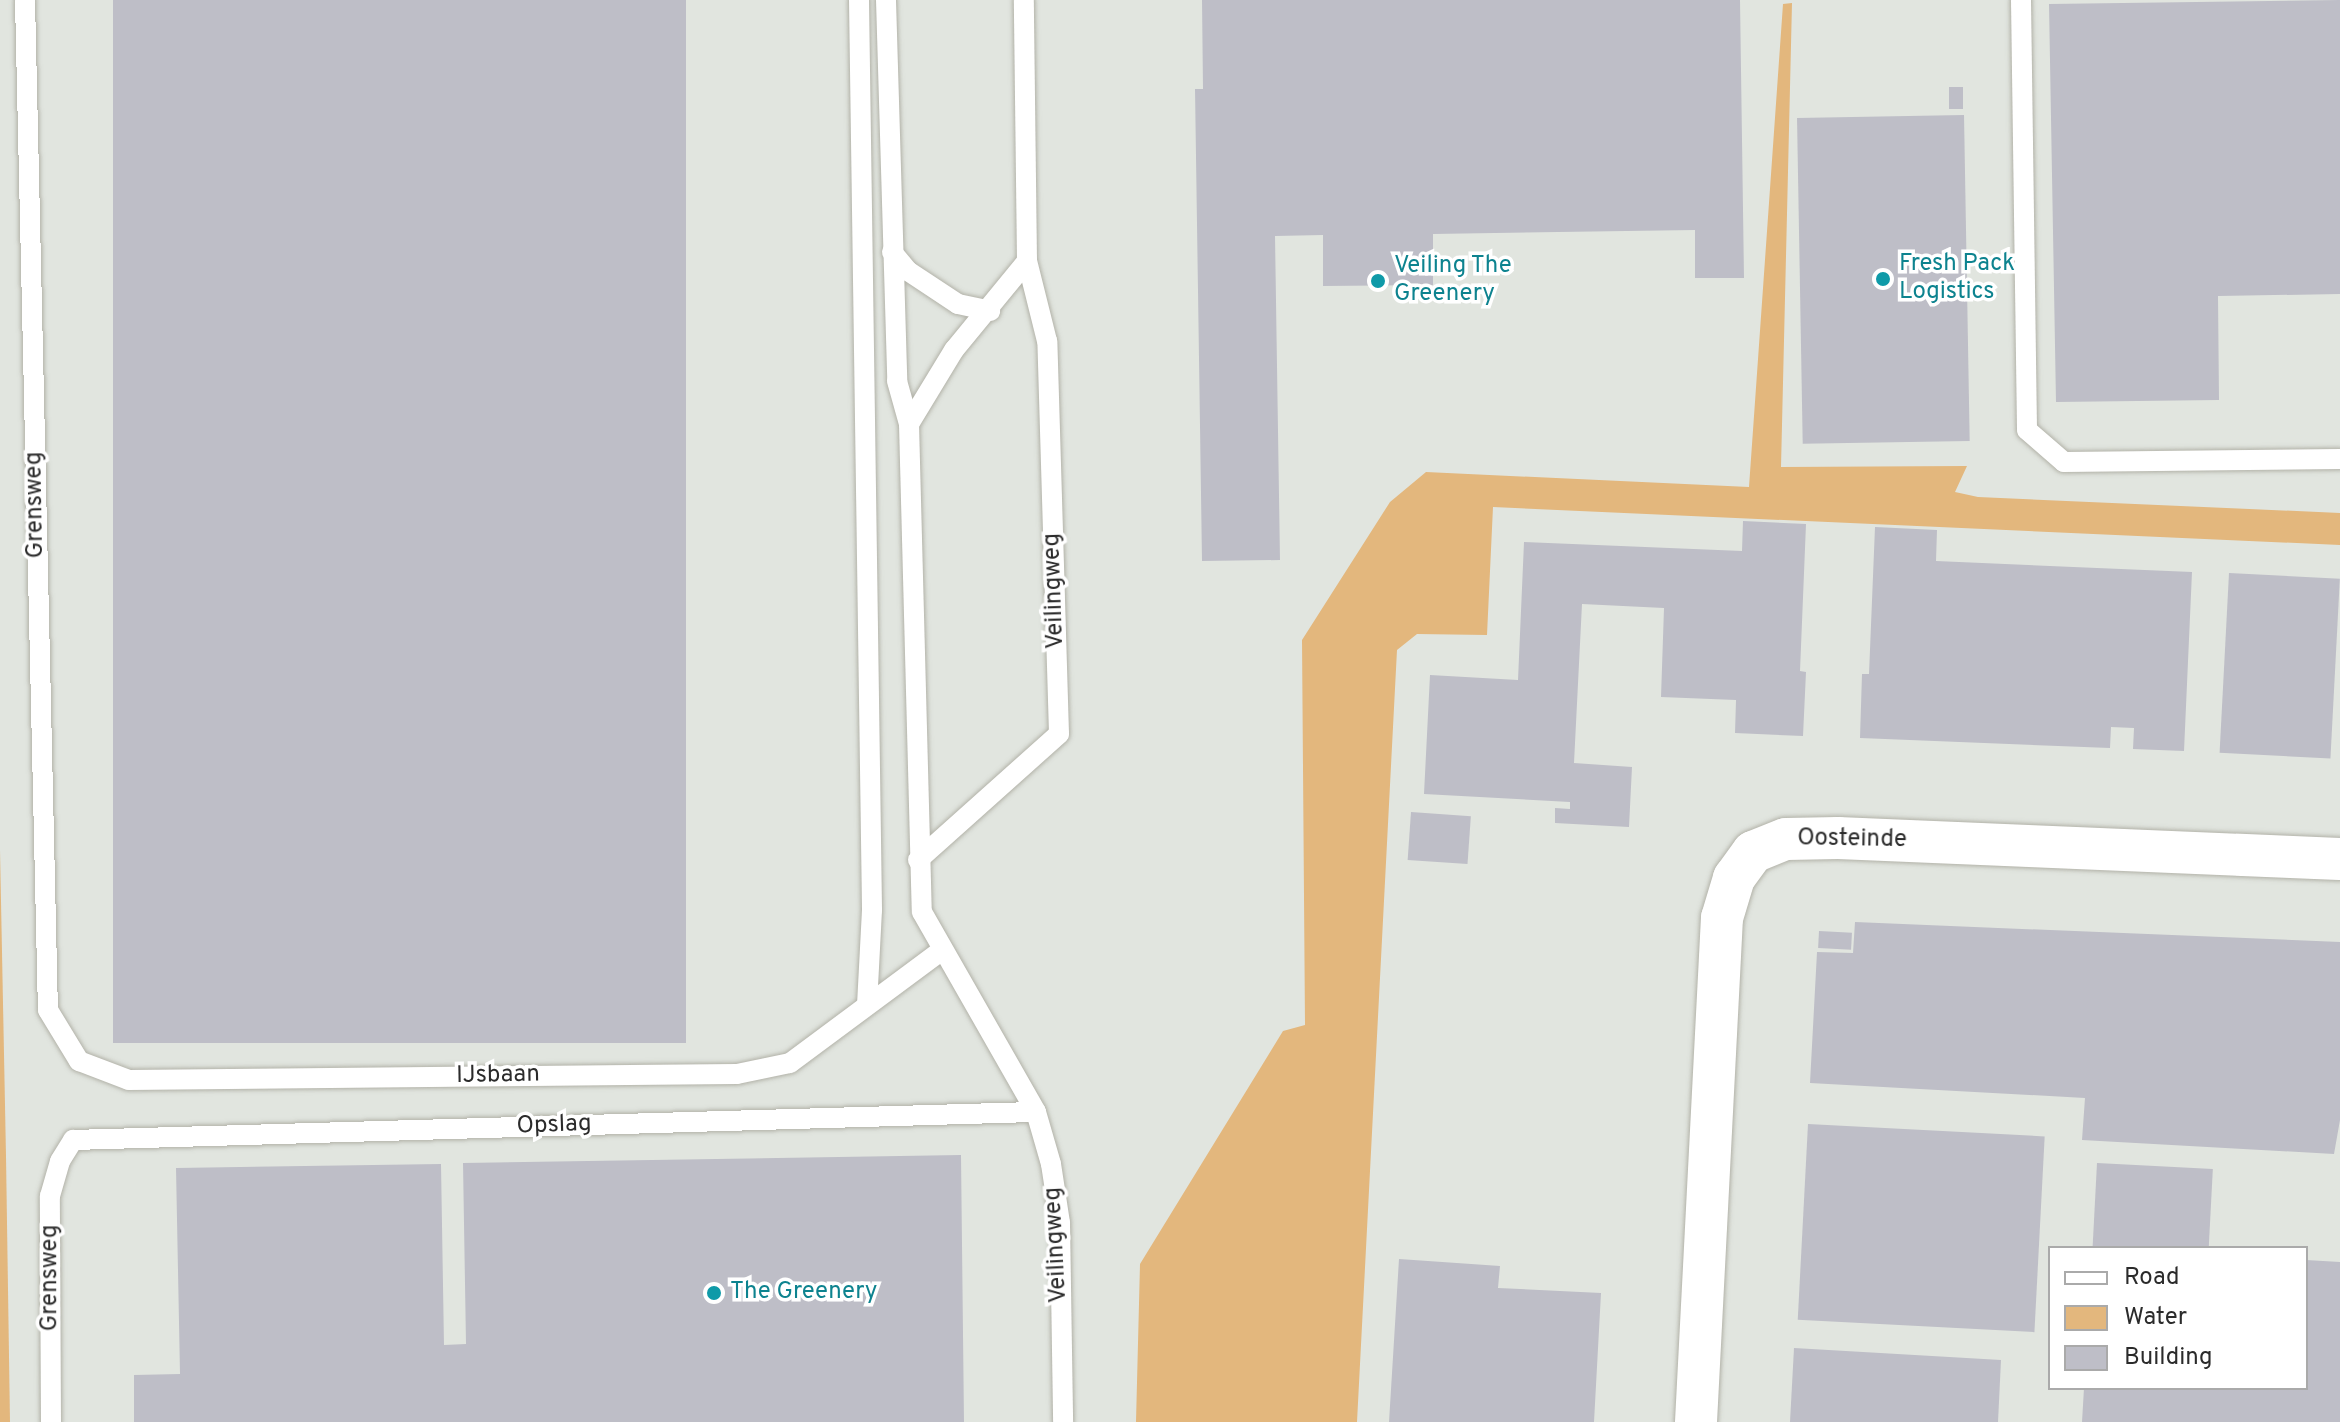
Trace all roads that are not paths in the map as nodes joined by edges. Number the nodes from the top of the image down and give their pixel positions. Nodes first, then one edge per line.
1 (25, 0) edge
2 (859, 0) edge
3 (886, 0) edge
4 (1024, 0) edge
5 (2021, 0) edge
6 (892, 252) junction
7 (1027, 261) junction
8 (990, 311) junction
9 (909, 424) junction
10 (2340, 459) edge
11 (2340, 859) edge
12 (918, 860) junction
13 (942, 950) junction
14 (867, 1005) junction
15 (48, 1010) joint
16 (1036, 1112) junction
17 (73, 1140) joint
18 (51, 1422) edge
19 (1063, 1422) edge
20 (1696, 1422) edge

1 - 15 lane, Grensweg
2 - 14 lane
3 - 6 lane, Veilingweg
4 - 7 lane, Veilingweg
5 - 10 lane
6 - 8 lane
6 - 9 lane, Veilingweg
7 - 8 lane
7 - 12 lane, Veilingweg
8 - 9 lane
9 - 12 lane, Veilingweg
11 - 20 street, Oosteinde
12 - 13 lane, Veilingweg
13 - 14 lane, IJsbaan
13 - 16 lane, Veilingweg
14 - 15 lane, IJsbaan
16 - 17 lane, Opslag
16 - 19 lane, Veilingweg
17 - 18 lane, Grensweg

